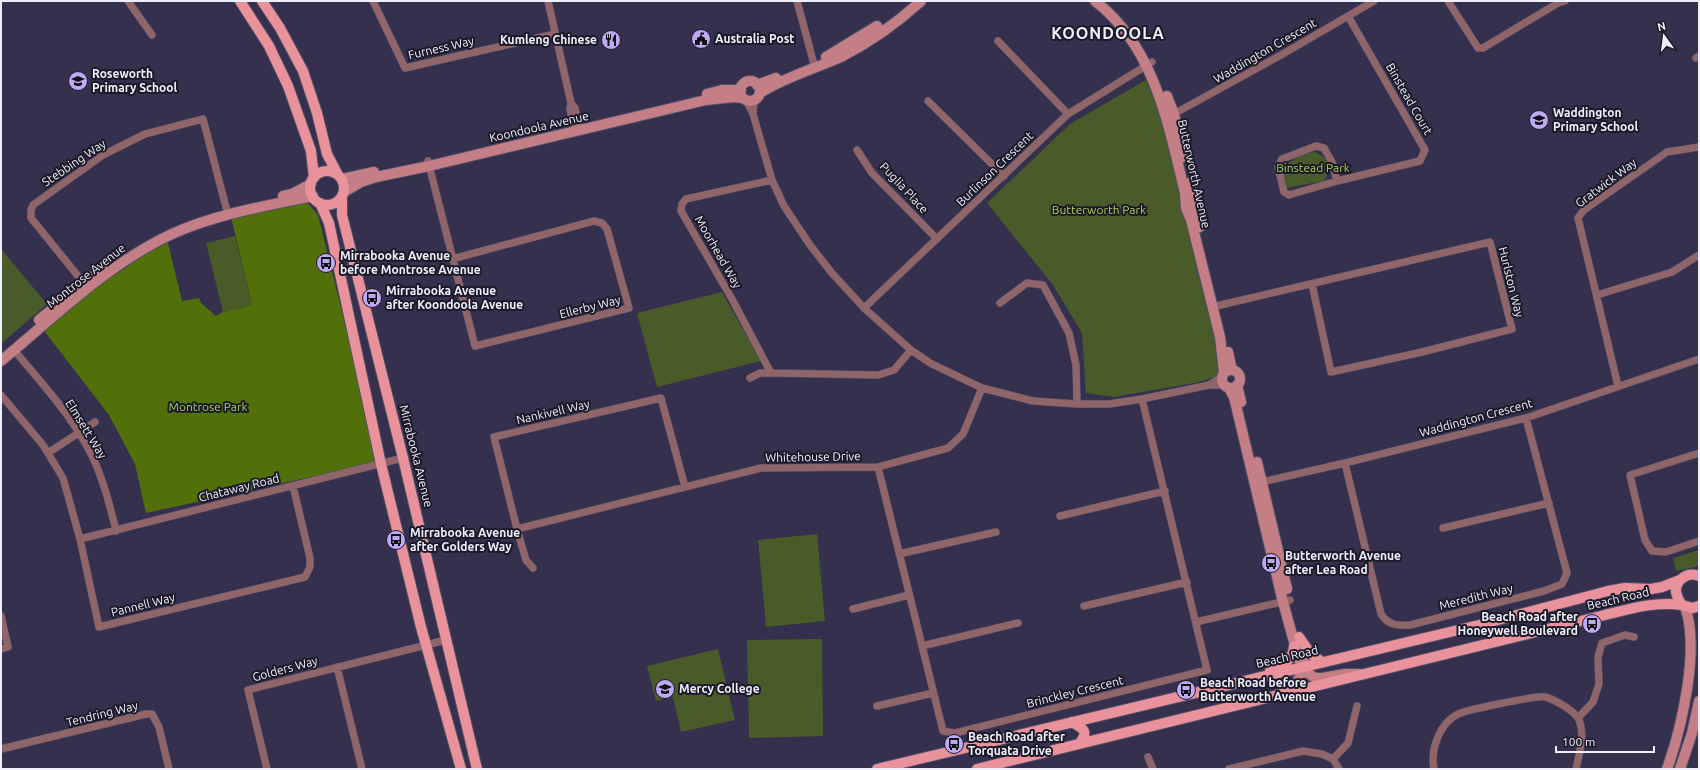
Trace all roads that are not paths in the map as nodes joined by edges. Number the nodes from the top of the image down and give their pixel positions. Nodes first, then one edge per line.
1 (128, 1) edge
2 (240, 1) edge
3 (262, 1) edge
4 (373, 1) edge
5 (548, 1) edge
6 (797, 1) edge
7 (914, 1) edge
8 (921, 1) edge
9 (1095, 1) edge
10 (1105, 1) edge
11 (1374, 1) edge
12 (1448, 1) edge
13 (1565, 1) edge
14 (1348, 16) junction
15 (555, 34) junction
16 (152, 35) dead end
17 (998, 41) dead end
18 (1149, 64) junction
19 (814, 66) junction
20 (750, 94) junction
21 (928, 101) dead end
22 (1068, 114) junction
23 (1170, 116) junction
24 (577, 128) junction
25 (1699, 147) edge
26 (857, 150) dead end
27 (429, 164) junction
28 (1004, 176) junction
29 (340, 177) junction
30 (772, 180) junction
31 (312, 181) junction
32 (1337, 181) junction
33 (343, 194) junction
34 (313, 196) junction
35 (320, 203) junction
36 (227, 212) junction
37 (937, 239) junction
38 (1699, 255) edge
39 (452, 259) junction
40 (1312, 284) junction
41 (86, 286) junction
42 (1597, 295) junction
43 (1000, 303) dead end
44 (1216, 306) junction
45 (864, 308) junction
46 (14, 350) junction
47 (911, 350) junction
48 (1, 352) edge
49 (1699, 359) edge
50 (1, 361) edge
51 (772, 373) junction
52 (750, 378) dead end
53 (1228, 379) junction
54 (1618, 386) junction
55 (982, 388) junction
56 (1, 394) edge
57 (1142, 399) junction
58 (1076, 404) junction
59 (1526, 418) junction
60 (95, 422) dead end
61 (78, 433) junction
62 (48, 453) junction
63 (1699, 453) edge
64 (403, 458) junction
65 (1345, 463) junction
66 (381, 464) junction
67 (878, 467) junction
68 (1258, 483) junction
69 (292, 486) junction
70 (685, 487) junction
71 (1165, 491) junction
72 (1548, 503) junction
73 (1060, 516) dead end
74 (517, 528) junction
75 (1443, 528) dead end
76 (116, 531) junction
77 (996, 532) dead end
78 (80, 539) junction
79 (1699, 541) edge
80 (899, 554) junction
81 (533, 568) dead end
82 (1699, 576) edge
83 (1680, 580) junction
84 (1186, 582) junction
85 (909, 595) junction
86 (1286, 601) junction
87 (1084, 606) dead end
88 (1684, 606) junction
89 (1699, 606) edge
90 (853, 609) dead end
91 (1, 616) edge
92 (1018, 622) dead end
93 (1196, 622) junction
94 (1634, 637) dead end
95 (446, 640) junction
96 (1297, 641) junction
97 (426, 645) junction
98 (922, 646) junction
99 (1, 649) edge
100 (1322, 662) junction
101 (337, 667) junction
102 (1304, 667) junction
103 (1361, 674) junction
104 (1256, 678) junction
105 (1698, 680) edge
106 (933, 693) junction
107 (1282, 694) junction
108 (1688, 700) junction
109 (1699, 701) edge
110 (877, 706) dead end
111 (1357, 706) dead end
112 (1578, 718) junction
113 (1072, 722) junction
114 (1080, 743) junction
115 (1, 749) edge
116 (1148, 757) dead end
117 (1333, 759) junction
118 (477, 768) edge
119 (169, 769) edge
120 (268, 769) edge
121 (362, 769) edge
122 (461, 769) edge
123 (877, 769) edge
124 (977, 769) edge
125 (1153, 769) edge
126 (1229, 769) edge
127 (1339, 769) edge
128 (1434, 769) edge
129 (1576, 769) edge
130 (1667, 769) edge
131 (1680, 769) edge

1 - 16 street
2 - 31 main road
3 - 29 main road, Mirrabooka Avenue
4 - 15 street, Furness Way
5 - 15 street
6 - 19 street
7 - 19 street, Koondoola Avenue
8 - 19 street, Koondoola Avenue
9 - 18 street, Butterworth Avenue
10 - 18 street, Butterworth Avenue
11 - 14 street, Waddington Crescent
12 - 13 street
14 - 23 street, Waddington Crescent
14 - 32 street, Binstead Court
15 - 24 street
17 - 22 street
18 - 22 street, Burlinson Crescent
18 - 23 street, Butterworth Avenue
19 - 20 street, Koondoola Avenue
20 - 24 street, Koondoola Avenue
20 - 30 street
21 - 28 street
22 - 28 street, Burlinson Crescent
23 - 44 street, Butterworth Avenue
24 - 27 street, Koondoola Avenue
25 - 42 street, Gratwick Way
26 - 37 street, Puglia Place
27 - 29 street, Koondoola Avenue
27 - 33 street, Koondoola Avenue
27 - 39 street, Ellerby Way
28 - 37 street, Burlinson Crescent
29 - 31 main road
29 - 33 main road, Mirrabooka Avenue
30 - 45 street
30 - 51 street, Moorhead Way
31 - 34 main road
31 - 36 street, Montrose Avenue
32 - 32 street, Binstead Court
33 - 35 main road
33 - 64 main road, Mirrabooka Avenue
34 - 35 main road
34 - 36 street, Montrose Avenue
35 - 66 main road
36 - 41 street, Montrose Avenue
36 - 41 street, Stebbing Way
37 - 45 street, Burlinson Crescent
38 - 42 street
39 - 39 street, Ellerby Way
40 - 40 street, Hurlston Way
40 - 44 street, Hurlston Way
41 - 46 street, Montrose Avenue
41 - 48 street, Montrose Avenue
42 - 54 street, Gratwick Way
43 - 58 street
44 - 53 street, Butterworth Avenue
45 - 47 street
46 - 50 street, Montrose Avenue
46 - 61 street, Elmsett Way
47 - 51 street
47 - 55 street
49 - 54 street, Waddington Crescent
51 - 52 street
53 - 57 street
53 - 68 street, Butterworth Avenue
54 - 59 street, Waddington Crescent
55 - 58 street
55 - 67 street, Whitehouse Drive
56 - 62 street, Pannell Way
57 - 58 street
57 - 71 street, Brinckley Crescent
59 - 65 street, Waddington Crescent
59 - 72 street, Meredith Way
60 - 61 street
61 - 62 street
61 - 76 street, Elmsett Way
62 - 78 street, Pannell Way
63 - 79 street
64 - 66 street, Chataway Road
64 - 95 main road, Mirrabooka Avenue
65 - 68 street, Waddington Crescent
65 - 72 street, Meredith Way
66 - 69 street, Chataway Road
66 - 97 main road
67 - 70 street, Whitehouse Drive
67 - 80 street, Brinckley Crescent
68 - 86 street, Butterworth Avenue
69 - 76 street, Chataway Road
69 - 78 street, Pannell Way
70 - 74 street, Whitehouse Drive
70 - 74 street, Nankivell Way
71 - 73 street
71 - 84 street, Brinckley Crescent
72 - 75 street
74 - 81 street, Nankivell Way
76 - 78 street, Chataway Road
77 - 80 street
80 - 85 street, Brinckley Crescent
82 - 83 main road, Beach Road
83 - 88 main road
83 - 100 main road, Beach Road
84 - 87 street
84 - 93 street, Brinckley Crescent
85 - 90 street
85 - 98 street, Brinckley Crescent
86 - 93 street
86 - 96 street, Butterworth Avenue
88 - 89 main road, Beach Road
88 - 103 main road, Beach Road
88 - 108 street
91 - 99 street
92 - 98 street
93 - 106 street, Brinckley Crescent
94 - 112 street
95 - 97 street, Golders Way
95 - 118 main road, Mirrabooka Avenue
96 - 100 main road
96 - 102 street, Butterworth Avenue
96 - 104 main road
97 - 101 street, Golders Way
97 - 122 main road
98 - 106 street, Brinckley Crescent
100 - 102 main road, Beach Road
101 - 120 street, Golders Way
101 - 121 street, Golders Way
102 - 103 street, Butterworth Avenue
102 - 104 main road, Beach Road
102 - 107 street
103 - 107 main road, Beach Road
104 - 113 main road, Beach Road
105 - 108 street
106 - 110 street
107 - 114 main road, Beach Road
108 - 130 street
109 - 131 street
111 - 117 street
112 - 128 street
112 - 129 street
113 - 114 main road
113 - 123 main road, Beach Road
114 - 124 main road, Beach Road
115 - 119 street, Tendring Way
116 - 125 street
117 - 126 street
117 - 127 street

